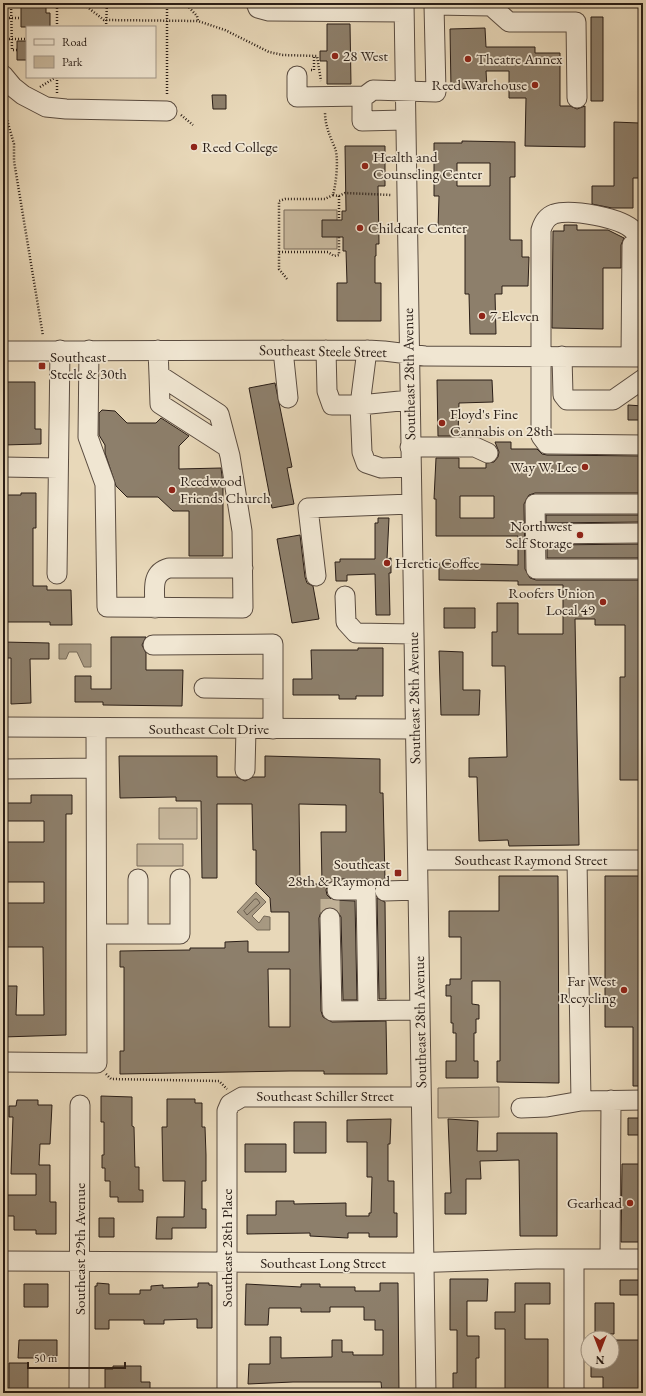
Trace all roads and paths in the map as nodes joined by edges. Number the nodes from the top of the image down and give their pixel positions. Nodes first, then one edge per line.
1 (11, 3) edge
2 (57, 3) edge
3 (82, 3) edge
4 (106, 3) edge
5 (167, 3) edge
6 (185, 3) edge
7 (256, 3) edge
8 (404, 7) edge
9 (3, 18) edge
10 (11, 18) junction
11 (21, 18) dead end
12 (106, 20) junction
13 (166, 20) junction
14 (198, 21) junction
15 (57, 26) edge
16 (106, 26) edge
17 (3, 40) edge
18 (11, 40) junction
19 (26, 40) dead end
20 (17, 50) dead end
21 (3, 75) edge
22 (297, 76) dead end
23 (405, 91) junction
24 (362, 96) junction
25 (323, 97) junction
26 (577, 98) dead end
27 (3, 106) edge
28 (167, 111) joint
29 (405, 120) junction
30 (406, 194) junction
31 (333, 195) junction
32 (339, 196) junction
33 (339, 220) dead end
34 (339, 237) dead end
35 (641, 245) edge
36 (278, 252) junction
37 (287, 279) dead end
38 (52, 350) junction
39 (89, 350) junction
40 (158, 350) junction
41 (283, 350) junction
42 (326, 350) junction
43 (367, 350) junction
44 (3, 351) edge
45 (409, 354) junction
46 (541, 356) junction
47 (562, 356) junction
48 (637, 357) edge
49 (643, 379) edge
50 (288, 398) dead end
51 (410, 400) junction
52 (360, 405) junction
53 (643, 445) edge
54 (410, 447) junction
55 (488, 453) dead end
56 (3, 467) edge
57 (410, 467) junction
58 (58, 468) junction
59 (411, 504) junction
60 (643, 504) edge
61 (643, 533) edge
62 (536, 534) junction
63 (243, 568) junction
64 (643, 569) edge
65 (57, 574) dead end
66 (316, 576) dead end
67 (345, 596) dead end
68 (155, 608) junction
69 (413, 634) junction
70 (153, 645) dead end
71 (204, 688) dead end
72 (273, 689) junction
73 (3, 727) edge
74 (96, 728) junction
75 (246, 729) junction
76 (273, 729) junction
77 (415, 729) junction
78 (96, 768) junction
79 (3, 769) edge
80 (245, 770) dead end
81 (418, 860) junction
82 (577, 860) junction
83 (643, 860) edge
84 (138, 879) dead end
85 (180, 879) dead end
86 (337, 890) dead end
87 (385, 890) dead end
88 (418, 890) junction
89 (330, 918) tunnel mouth
90 (97, 934) junction
91 (138, 934) junction
92 (420, 1010) junction
93 (368, 1011) junction
94 (3, 1062) edge
95 (97, 1063) junction
96 (421, 1096) junction
97 (610, 1100) junction
98 (643, 1100) edge
99 (581, 1101) junction
100 (233, 1102) junction
101 (80, 1105) dead end
102 (521, 1108) dead end
103 (574, 1259) junction
104 (610, 1259) junction
105 (643, 1259) edge
106 (81, 1260) junction
107 (3, 1261) edge
108 (423, 1262) junction
109 (228, 1263) junction
110 (79, 1393) edge
111 (227, 1393) edge
112 (426, 1393) edge
113 (574, 1393) edge

1 - 10 path
2 - 15 path
3 - 12 path
4 - 12 path
5 - 13 path
6 - 14 path
7 - 8 street
8 - 23 street, Southeast 28th Avenue
9 - 10 path
10 - 11 path
10 - 18 path
12 - 13 path
12 - 16 path
13 - 14 path
13 - 28 path
14 - 25 path
17 - 18 path
18 - 19 path
18 - 20 path
21 - 28 street
22 - 25 street
23 - 24 street
23 - 26 street
23 - 29 street, Southeast 28th Avenue
24 - 25 street
24 - 29 street
25 - 31 path
27 - 38 path
29 - 30 street, Southeast 28th Avenue
30 - 32 path
30 - 45 street, Southeast 28th Avenue
31 - 32 path
31 - 36 path
32 - 33 path
34 - 36 path
35 - 46 street
35 - 48 street
36 - 37 path
38 - 39 street, Southeast Steele Street
38 - 44 street, Southeast Steele Street
38 - 58 street
39 - 40 street, Southeast Steele Street
39 - 68 street
40 - 41 street, Southeast Steele Street
40 - 63 street
41 - 42 street, Southeast Steele Street
41 - 50 street
42 - 43 street, Southeast Steele Street
42 - 52 street
43 - 45 street, Southeast Steele Street
43 - 52 street
45 - 46 street, Southeast Steele Street
45 - 51 street, Southeast 28th Avenue
46 - 47 street, Southeast Steele Street
46 - 53 street
47 - 48 street, Southeast Steele Street
47 - 49 street
51 - 52 street
51 - 54 street, Southeast 28th Avenue
52 - 57 street
54 - 55 street
54 - 57 street, Southeast 28th Avenue
56 - 58 street
57 - 59 street, Southeast 28th Avenue
58 - 65 street
59 - 66 street
59 - 69 street, Southeast 28th Avenue
60 - 62 street
61 - 62 street
62 - 64 street
63 - 68 street
63 - 68 street
67 - 69 street
69 - 77 street, Southeast 28th Avenue
70 - 72 street
71 - 72 street
72 - 76 street
73 - 74 street, Southeast Colt Drive
74 - 75 street, Southeast Colt Drive
74 - 78 street
75 - 76 street, Southeast Colt Drive
75 - 80 street
76 - 77 street, Southeast Colt Drive
77 - 81 street, Southeast 28th Avenue
78 - 79 street
78 - 90 street
81 - 82 street, Southeast Raymond Street
81 - 88 street, Southeast 28th Avenue
82 - 83 street, Southeast Raymond Street
82 - 99 street
84 - 91 street
85 - 91 street
86 - 93 street
87 - 88 street
88 - 92 street, Southeast 28th Avenue
89 - 93 street
90 - 91 street
90 - 95 street
92 - 93 street
92 - 96 street, Southeast 28th Avenue
94 - 95 street
95 - 100 path
96 - 100 street, Southeast Schiller Street
96 - 108 street, Southeast 28th Avenue
97 - 98 street
97 - 99 street
97 - 104 street
99 - 102 street
100 - 109 street, Southeast 28th Place
101 - 106 street, Southeast 29th Avenue
103 - 104 street, Southeast Long Street
103 - 108 street, Southeast Long Street
103 - 113 street
104 - 105 street, Southeast Long Street
106 - 107 street, Southeast Long Street
106 - 109 street, Southeast Long Street
106 - 110 street, Southeast 29th Avenue
108 - 109 street, Southeast Long Street
108 - 112 street, Southeast 28th Avenue
109 - 111 street, Southeast 28th Place

